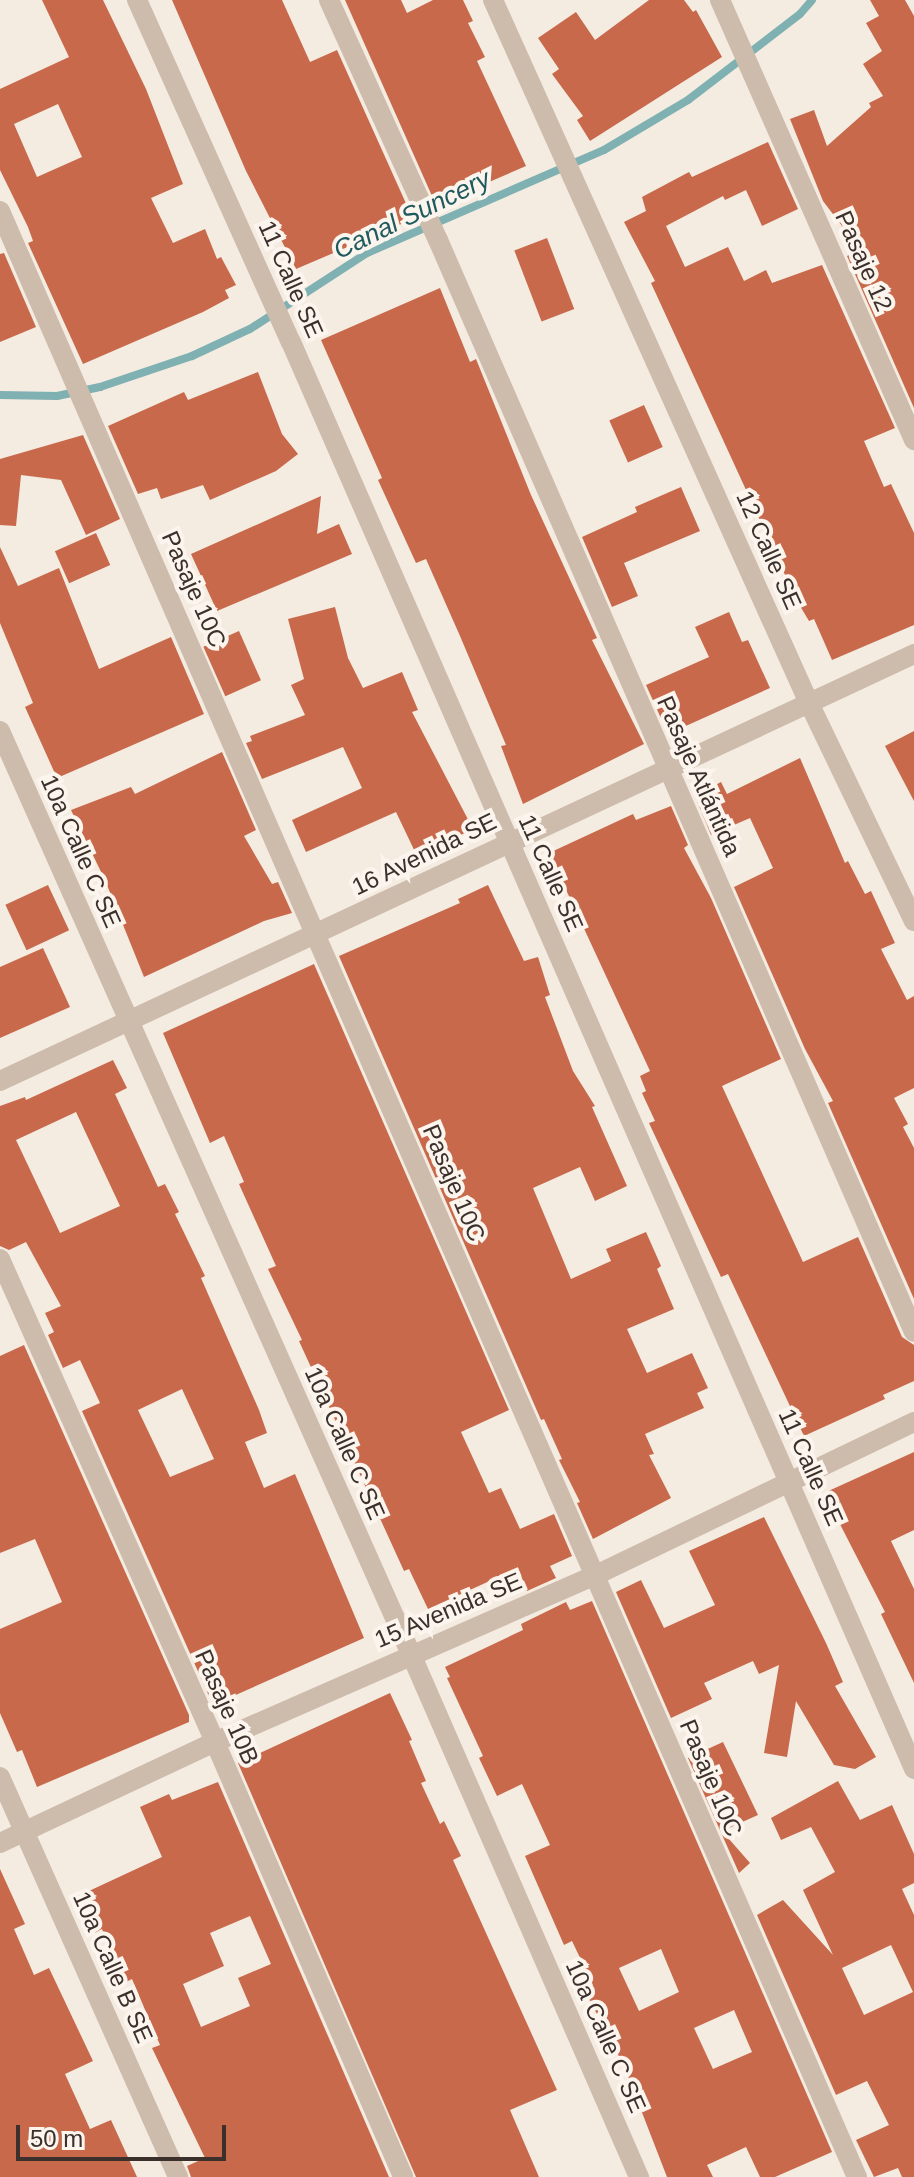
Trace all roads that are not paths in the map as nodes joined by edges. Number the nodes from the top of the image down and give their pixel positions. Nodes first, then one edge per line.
1 (137, 0) edge
2 (329, 0) edge
3 (493, 0) edge
4 (720, 0) edge
5 (0, 211) edge
6 (914, 440) edge
7 (914, 654) edge
8 (809, 703) junction
9 (0, 731) edge
10 (668, 770) junction
11 (509, 841) junction
12 (914, 921) edge
13 (318, 935) junction
14 (129, 1022) junction
15 (0, 1081) edge
16 (0, 1259) edge
17 (914, 1332) edge
18 (914, 1422) edge
19 (788, 1480) junction
20 (596, 1575) junction
21 (411, 1654) junction
22 (215, 1742) junction
23 (914, 1769) edge
24 (0, 1777) edge
25 (24, 1832) junction
26 (0, 1843) edge
27 (178, 2177) edge
28 (403, 2177) edge
29 (639, 2177) edge
30 (857, 2177) edge

1 - 11 street, 11 Calle SE
2 - 10 street, Pasaje Atlántida
3 - 8 street, 12 Calle SE
4 - 6 street, Pasaje 12
5 - 13 street, Pasaje 10C
7 - 8 street, 16 Avenida SE
8 - 10 street, 16 Avenida SE
8 - 12 street, 12 Calle SE
9 - 14 street, 10a Calle C SE
10 - 11 street, 16 Avenida SE
10 - 17 street, Pasaje Atlántida
11 - 13 street, 16 Avenida SE
11 - 19 street, 11 Calle SE
13 - 14 street, 16 Avenida SE
13 - 20 street, Pasaje 10C
14 - 15 street, 16 Avenida SE
14 - 21 street, 10a Calle C SE
16 - 22 street, Pasaje 10B
18 - 19 street, 15 Avenida SE
19 - 20 street, 15 Avenida SE
19 - 23 street, 11 Calle SE
20 - 21 street, 15 Avenida SE
20 - 30 street, Pasaje 10C
21 - 22 street, 15 Avenida SE
21 - 29 street, 10a Calle C SE
22 - 25 street, 15 Avenida SE
22 - 28 street, Pasaje 10B
24 - 25 street, 10a Calle B SE
25 - 26 street, 15 Avenida SE
25 - 27 street, 10a Calle B SE

